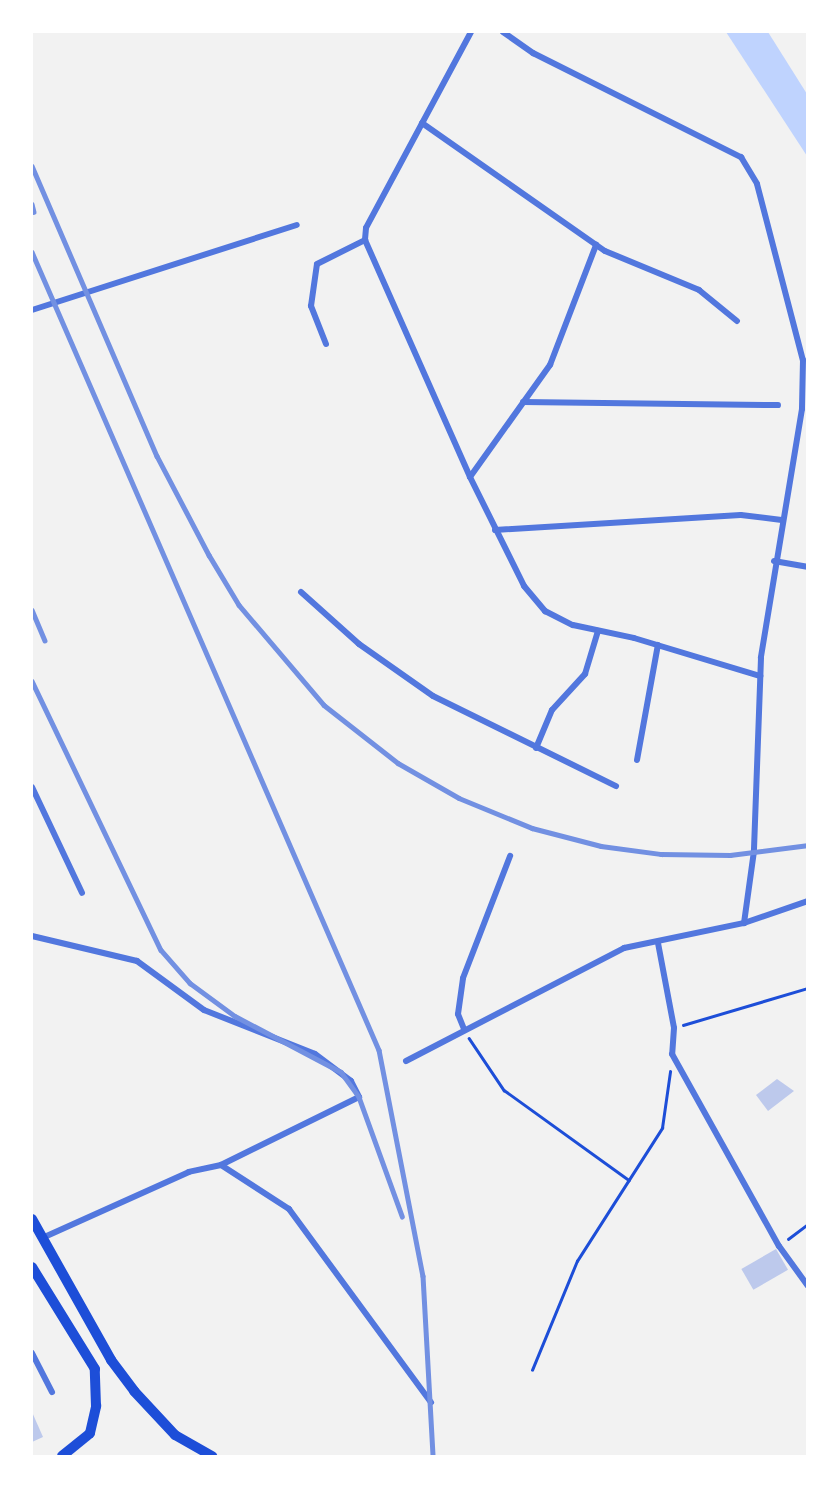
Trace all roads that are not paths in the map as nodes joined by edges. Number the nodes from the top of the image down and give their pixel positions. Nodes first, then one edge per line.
1 (471, 32) edge
2 (503, 32) edge
3 (422, 123) junction
4 (297, 225) dead end
5 (365, 240) junction
6 (596, 245) junction
7 (32, 310) edge
8 (737, 321) dead end
9 (326, 344) dead end
10 (523, 402) junction
11 (778, 405) dead end
12 (470, 477) junction
13 (782, 520) junction
14 (495, 530) junction
15 (774, 561) junction
16 (807, 568) edge
17 (301, 592) dead end
18 (598, 631) junction
19 (658, 645) junction
20 (760, 676) junction
21 (536, 748) junction
22 (637, 760) dead end
23 (616, 786) dead end
24 (32, 790) edge
25 (510, 856) dead end
26 (82, 893) dead end
27 (807, 901) edge
28 (744, 923) junction
29 (32, 936) edge
30 (658, 943) junction
31 (464, 1029) junction
32 (406, 1061) dead end
33 (221, 1165) junction
34 (32, 1219) edge
35 (42, 1238) junction
36 (32, 1267) edge
37 (807, 1286) edge
38 (32, 1353) edge
39 (52, 1392) dead end
40 (431, 1402) dead end
41 (62, 1457) edge
42 (212, 1457) edge

1 - 3 street
2 - 13 street
3 - 5 street
3 - 6 street
4 - 7 street
5 - 9 street
5 - 12 street
6 - 8 street
6 - 10 street
10 - 11 street
10 - 12 street
12 - 14 street
13 - 14 street
13 - 15 street
14 - 18 street
15 - 16 street
15 - 20 street
17 - 21 street
18 - 19 street
18 - 21 street
19 - 20 street
19 - 22 street
20 - 28 street
21 - 23 street
24 - 26 street
25 - 31 street
27 - 28 street
28 - 30 street
29 - 33 street
30 - 31 street
30 - 37 street
31 - 32 street
33 - 35 street
33 - 40 street
34 - 35 main road
35 - 42 main road
36 - 41 main road
38 - 39 street

